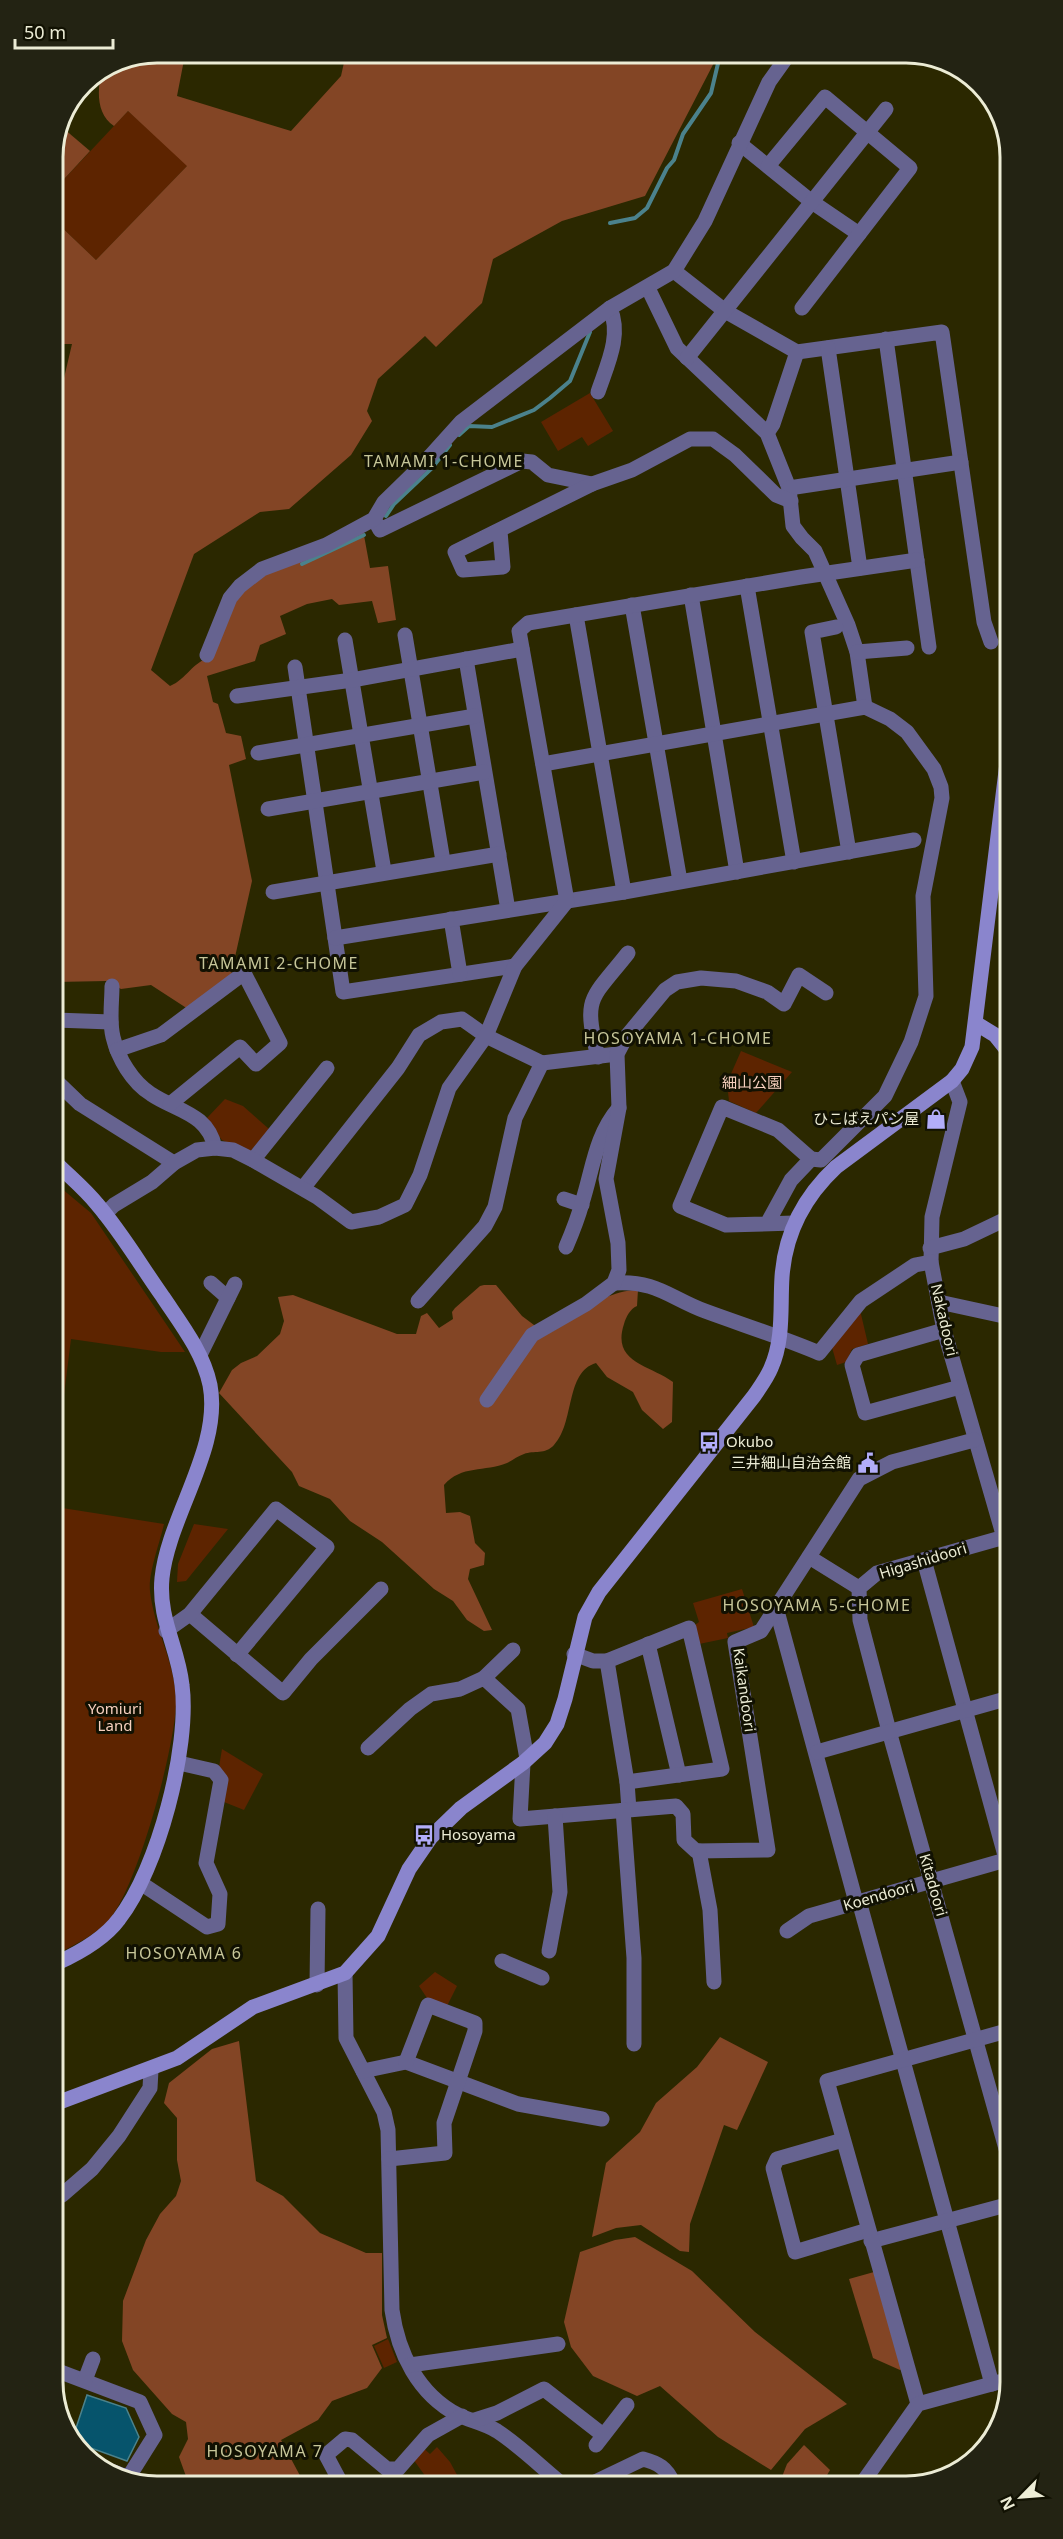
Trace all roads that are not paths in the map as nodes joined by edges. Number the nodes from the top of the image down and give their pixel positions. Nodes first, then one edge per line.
1 (783, 63) edge
2 (886, 109) dead end
3 (867, 133) junction
4 (739, 142) junction
5 (768, 166) junction
6 (812, 202) junction
7 (859, 234) junction
8 (674, 271) junction
9 (648, 288) junction
10 (610, 308) junction
11 (802, 308) dead end
12 (725, 311) junction
13 (886, 339) junction
14 (828, 348) junction
15 (797, 352) junction
16 (687, 358) junction
17 (598, 392) dead end
18 (767, 433) junction
19 (961, 462) junction
20 (904, 472) junction
21 (848, 480) junction
22 (592, 484) junction
23 (790, 494) junction
24 (374, 519) junction
25 (500, 531) dead end
26 (917, 560) junction
27 (860, 568) junction
28 (826, 573) junction
29 (747, 586) junction
30 (691, 595) junction
31 (632, 605) junction
32 (576, 615) junction
33 (836, 627) dead end
34 (405, 635) dead end
35 (345, 639) dead end
36 (994, 644) edge
37 (929, 647) dead end
38 (907, 648) dead end
39 (522, 649) junction
40 (857, 652) junction
41 (207, 655) dead end
42 (466, 659) junction
43 (295, 666) dead end
44 (410, 670) junction
45 (352, 680) junction
46 (298, 688) junction
47 (237, 696) dead end
48 (865, 707) junction
49 (825, 714) junction
50 (475, 716) junction
51 (770, 724) junction
52 (420, 727) junction
53 (715, 734) junction
54 (361, 736) junction
55 (656, 744) junction
56 (306, 746) junction
57 (258, 753) dead end
58 (600, 754) junction
59 (543, 764) junction
60 (484, 772) junction
61 (428, 782) junction
62 (371, 792) junction
63 (315, 801) junction
64 (268, 809) dead end
65 (1000, 815) edge
66 (914, 840) dead end
67 (849, 852) junction
68 (499, 854) junction
69 (443, 861) junction
70 (794, 862) junction
71 (384, 872) junction
72 (737, 872) junction
73 (680, 881) junction
74 (327, 882) junction
75 (273, 892) dead end
76 (624, 892) junction
77 (567, 901) junction
78 (508, 910) junction
79 (451, 919) junction
80 (335, 938) junction
81 (628, 953) dead end
82 (515, 966) junction
83 (460, 974) junction
84 (112, 986) dead end
85 (826, 993) dead end
86 (63, 1020) edge
87 (111, 1022) junction
88 (977, 1024) junction
89 (486, 1036) junction
90 (1000, 1041) edge
91 (117, 1050) junction
92 (617, 1054) junction
93 (598, 1057) junction
94 (542, 1063) junction
95 (327, 1068) dead end
96 (952, 1082) junction
97 (63, 1088) edge
98 (170, 1104) junction
99 (619, 1108) junction
100 (215, 1148) junction
101 (811, 1159) junction
102 (253, 1160) junction
103 (174, 1163) junction
104 (63, 1170) edge
105 (303, 1188) junction
106 (564, 1199) dead end
107 (582, 1205) junction
108 (105, 1214) junction
109 (1000, 1222) edge
110 (794, 1223) junction
111 (768, 1224) junction
112 (566, 1247) dead end
113 (931, 1255) junction
114 (614, 1283) junction
115 (211, 1284) dead end
116 (235, 1284) dead end
117 (228, 1298) junction
118 (418, 1301) dead end
119 (939, 1302) junction
120 (1000, 1315) edge
121 (944, 1330) junction
122 (779, 1336) junction
123 (200, 1355) junction
124 (960, 1387) junction
125 (487, 1401) dead end
126 (974, 1440) junction
127 (1000, 1518) edge
128 (1000, 1538) edge
129 (809, 1557) junction
130 (924, 1560) junction
131 (859, 1588) junction
132 (381, 1589) dead end
133 (777, 1611) junction
134 (190, 1614) junction
135 (166, 1631) junction
136 (648, 1644) junction
137 (513, 1650) dead end
138 (574, 1654) junction
139 (237, 1655) junction
140 (607, 1661) junction
141 (484, 1678) junction
142 (1000, 1701) edge
143 (966, 1710) junction
144 (889, 1731) junction
145 (368, 1748) dead end
146 (817, 1752) junction
147 (525, 1761) junction
148 (179, 1762) junction
149 (679, 1775) junction
150 (627, 1782) junction
151 (626, 1810) junction
152 (555, 1816) junction
153 (1000, 1834) edge
154 (698, 1851) junction
155 (1000, 1865) edge
156 (932, 1881) junction
157 (142, 1884) junction
158 (857, 1901) junction
159 (318, 1909) dead end
160 (787, 1931) dead end
161 (549, 1951) dead end
162 (63, 1959) edge
163 (502, 1960) dead end
164 (345, 1973) junction
165 (542, 1978) dead end
166 (714, 1982) dead end
167 (317, 1985) junction
168 (1000, 2033) edge
169 (975, 2040) junction
170 (634, 2044) dead end
171 (901, 2060) junction
172 (405, 2062) junction
173 (151, 2070) junction
174 (363, 2071) junction
175 (457, 2081) junction
176 (63, 2101) edge
177 (602, 2119) dead end
178 (1000, 2128) edge
179 (843, 2140) junction
180 (389, 2159) junction
181 (63, 2194) edge
182 (1000, 2207) edge
183 (946, 2221) junction
184 (869, 2235) junction
185 (558, 2344) dead end
186 (93, 2359) dead end
187 (410, 2366) junction
188 (63, 2373) edge
189 (85, 2380) junction
190 (1000, 2382) edge
191 (992, 2384) junction
192 (918, 2404) junction
193 (627, 2405) dead end
194 (468, 2418) junction
195 (132, 2472) edge
196 (337, 2476) edge
197 (552, 2476) edge
198 (618, 2476) edge
199 (670, 2476) edge
200 (867, 2476) edge

1 - 4 street
2 - 3 street
3 - 5 street
3 - 6 street
3 - 7 street
4 - 5 street
4 - 8 street
5 - 6 street
6 - 7 street
6 - 12 street
7 - 11 street
8 - 9 street
8 - 12 street
9 - 10 street
9 - 16 street
10 - 17 street
10 - 24 street
12 - 15 street
12 - 16 street
13 - 14 street
13 - 19 street
13 - 20 street
14 - 15 street
14 - 21 street
15 - 18 street
16 - 18 street
18 - 23 street
19 - 20 street
19 - 36 street
20 - 21 street
20 - 26 street
21 - 23 street
21 - 27 street
22 - 23 street
22 - 24 street
22 - 25 street
23 - 28 street
24 - 41 street
26 - 27 street
26 - 37 street
27 - 28 street
28 - 29 street
28 - 40 street
29 - 30 street
29 - 51 street
30 - 31 street
30 - 53 street
31 - 32 street
31 - 55 street
32 - 39 street
32 - 58 street
33 - 49 street
34 - 44 street
35 - 45 street
38 - 40 street
39 - 42 street
39 - 59 street
40 - 48 street
42 - 44 street
42 - 50 street
43 - 46 street
44 - 45 street
44 - 52 street
45 - 46 street
45 - 54 street
46 - 47 street
46 - 56 street
48 - 49 street
48 - 101 street
49 - 51 street
49 - 67 street
50 - 52 street
50 - 60 street
51 - 53 street
51 - 70 street
52 - 54 street
52 - 61 street
53 - 55 street
53 - 72 street
54 - 56 street
54 - 62 street
55 - 58 street
55 - 73 street
56 - 57 street
56 - 63 street
58 - 59 street
58 - 76 street
59 - 77 street
60 - 61 street
60 - 68 street
61 - 62 street
61 - 69 street
62 - 63 street
62 - 71 street
63 - 64 street
63 - 74 street
65 - 88 main road
66 - 67 street
67 - 70 street
68 - 69 street
68 - 78 street
69 - 71 street
70 - 72 street
71 - 74 street
72 - 73 street
73 - 76 street
74 - 75 street
74 - 80 street
76 - 77 street
77 - 78 street
77 - 82 street
78 - 79 street
79 - 80 street
79 - 83 street
80 - 83 street
81 - 93 street
82 - 83 street
82 - 89 street
84 - 87 street
85 - 92 street
86 - 87 street
87 - 91 street
88 - 90 main road
88 - 96 main road
89 - 94 street
89 - 105 street
89 - 105 street
91 - 98 street
91 - 98 street
92 - 93 street
92 - 99 street
93 - 94 street
94 - 118 street
95 - 102 street
96 - 110 main road
96 - 113 street, Nakadoori
97 - 103 street
98 - 100 street
99 - 107 street
99 - 114 street
100 - 102 street
100 - 103 street
101 - 111 street
101 - 111 street
102 - 105 street
103 - 108 street
104 - 108 main road
106 - 107 street
107 - 112 street
108 - 123 main road
109 - 113 street
110 - 111 street
110 - 122 main road
113 - 119 street, Nakadoori
113 - 122 street
114 - 122 street
114 - 125 street
115 - 117 street
116 - 117 street
117 - 123 street
119 - 120 street
119 - 121 street, Nakadoori
121 - 124 street, Nakadoori
121 - 124 street
122 - 138 main road
123 - 135 main road
124 - 126 street, Nakadoori
126 - 127 street, Nakadoori
126 - 129 street, Kaikandoori
128 - 130 street, Higashidoori
129 - 131 street
129 - 133 street, Kaikandoori
130 - 131 street, Higashidoori
130 - 143 street
131 - 144 street, Kitadoori
132 - 139 street
133 - 146 street
133 - 154 street, Kaikandoori
134 - 135 street
134 - 139 street
134 - 139 street
135 - 148 main road
136 - 140 street
136 - 149 street
136 - 149 street
137 - 141 street
138 - 140 street
138 - 147 main road
140 - 150 street
141 - 145 street
141 - 147 street
142 - 143 street
143 - 144 street
143 - 153 street
144 - 146 street
144 - 156 street, Kitadoori
146 - 158 street
147 - 152 street
147 - 164 main road
148 - 157 main road
148 - 157 street
149 - 150 street
150 - 151 street
151 - 152 street
151 - 154 street
151 - 170 street
152 - 161 street
154 - 166 street
155 - 156 street, Koendoori
156 - 158 street, Koendoori
156 - 169 street, Kitadoori
157 - 162 main road
158 - 160 street, Koendoori
158 - 171 street
159 - 167 street
163 - 165 street
164 - 167 main road
164 - 174 street
167 - 173 main road
168 - 169 street
169 - 171 street
169 - 178 street, Kitadoori
171 - 179 street
171 - 183 street
172 - 174 street
172 - 175 street
172 - 175 street
173 - 176 main road
173 - 181 street
174 - 180 street
175 - 177 street
175 - 180 street
179 - 184 street
179 - 184 street
180 - 187 street
182 - 183 street
183 - 184 street
183 - 191 street
184 - 192 street
185 - 187 street
186 - 189 street
187 - 194 street
188 - 189 street
189 - 195 street
190 - 191 street
191 - 192 street
192 - 200 street
193 - 194 street
194 - 196 street
194 - 197 street
198 - 199 street

